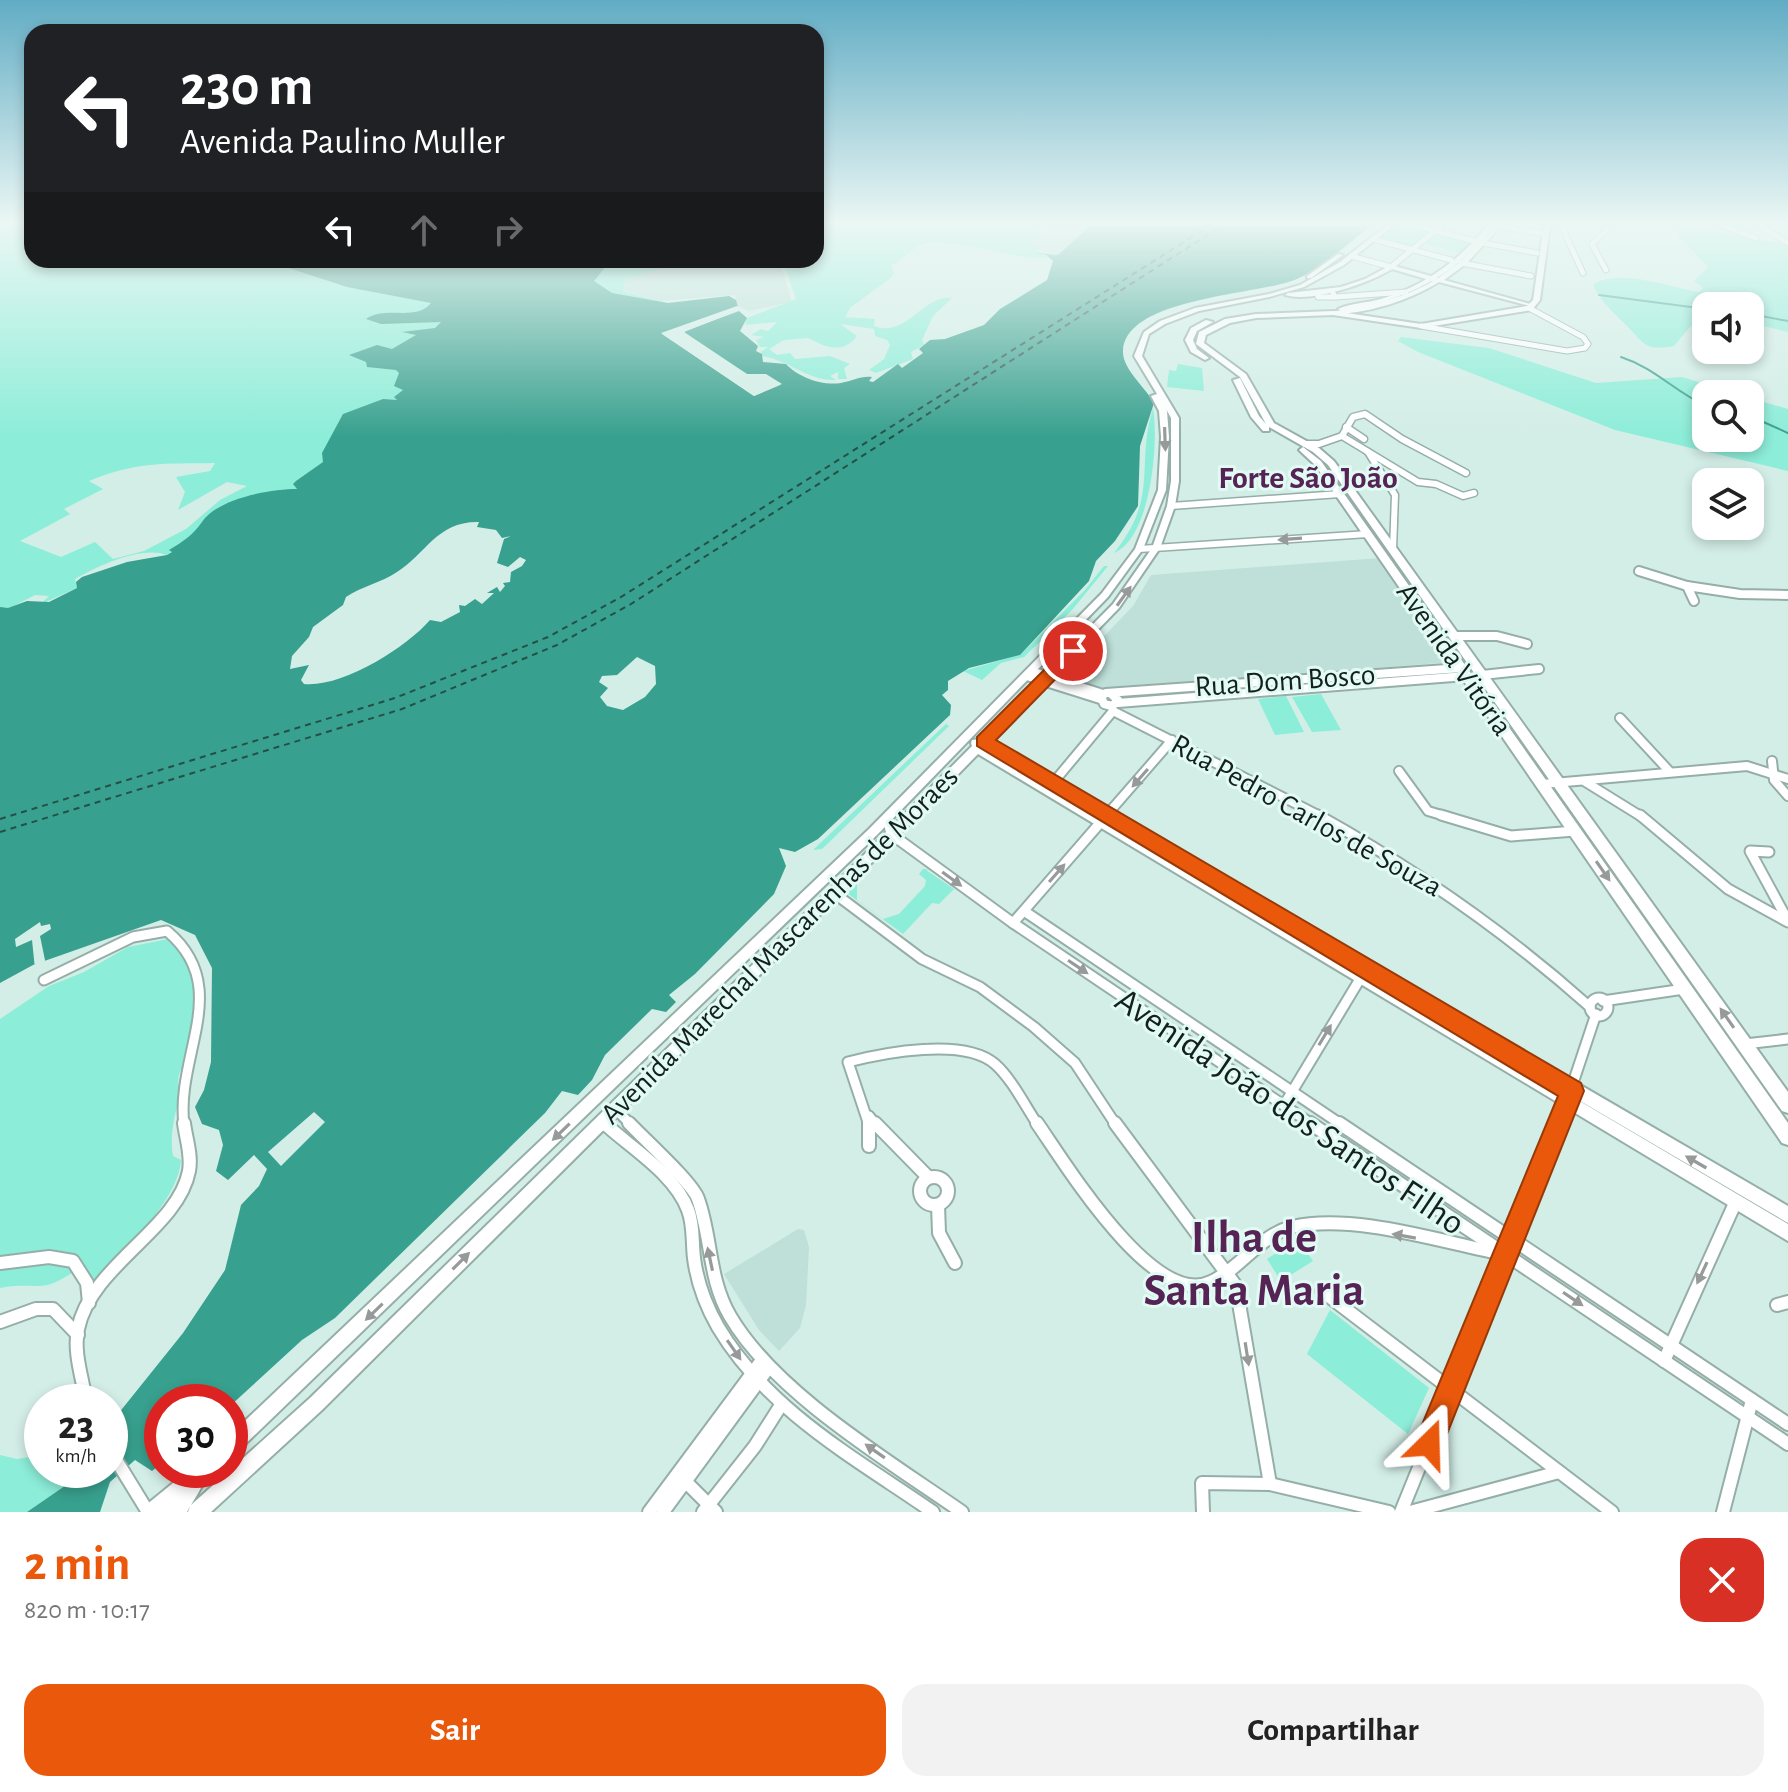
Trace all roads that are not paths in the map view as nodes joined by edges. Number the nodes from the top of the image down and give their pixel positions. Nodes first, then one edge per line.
1 (1235, 296) edge
2 (1264, 296) edge
3 (1313, 296) edge
4 (1330, 296) edge
5 (1400, 296) edge
6 (1413, 296) edge
7 (1488, 296) edge
8 (1534, 296) edge
9 (1259, 297) junction
10 (1318, 297) dead end
11 (1532, 309) junction
12 (1336, 311) junction
13 (1421, 326) junction
14 (1346, 427) junction
15 (1342, 436) junction
16 (1364, 439) dead end
17 (1316, 451) junction
18 (1376, 459) junction
19 (1466, 473) dead end
20 (1474, 493) dead end
21 (1340, 494) junction
22 (1171, 506) junction
23 (1368, 534) junction
24 (1156, 548) junction
25 (1139, 549) junction
26 (1393, 550) junction
27 (1639, 571) dead end
28 (1687, 586) junction
29 (1788, 595) edge
30 (1694, 601) dead end
31 (1454, 636) junction
32 (1527, 644) dead end
33 (1539, 669) dead end
34 (1472, 672) junction
35 (1029, 673) junction
36 (1045, 679) junction
37 (1104, 695) junction
38 (1114, 706) junction
39 (1620, 718) dead end
40 (1172, 740) junction
41 (980, 745) junction
42 (960, 746) junction
43 (1771, 766) junction
44 (1399, 771) dead end
45 (1670, 772) junction
46 (1788, 779) edge
47 (1584, 781) junction
48 (1053, 783) junction
49 (1559, 783) junction
50 (1542, 784) junction
51 (1788, 796) edge
52 (887, 818) junction
53 (1104, 819) junction
54 (1575, 831) junction
55 (891, 834) junction
56 (1769, 852) dead end
57 (834, 893) junction
58 (1024, 911) junction
59 (1788, 922) edge
60 (1013, 923) junction
61 (1360, 979) junction
62 (44, 980) dead end
63 (1685, 989) junction
64 (1413, 1003) junction
65 (1596, 1005) junction
66 (1788, 1039) edge
67 (1745, 1044) junction
68 (1291, 1091) junction
69 (1570, 1096) junction
70 (1284, 1105) junction
71 (1788, 1105) edge
72 (615, 1108) junction
73 (869, 1116) junction
74 (602, 1121) junction
75 (1788, 1137) edge
76 (869, 1146) dead end
77 (928, 1177) junction
78 (1737, 1195) junction
79 (938, 1205) junction
80 (1788, 1215) edge
81 (1788, 1233) edge
82 (1514, 1240) junction
83 (1508, 1255) junction
84 (0, 1263) edge
85 (955, 1263) dead end
86 (1226, 1273) junction
87 (1322, 1291) dead end
88 (89, 1304) junction
89 (0, 1322) edge
90 (78, 1335) junction
91 (1669, 1345) junction
92 (1664, 1361) junction
93 (766, 1364) junction
94 (754, 1377) junction
95 (84, 1384) edge
96 (1451, 1390) junction
97 (1752, 1400) junction
98 (781, 1405) junction
99 (1748, 1417) junction
100 (1788, 1424) edge
101 (248, 1430) edge
102 (1788, 1444) edge
103 (1559, 1472) junction
104 (915, 1478) junction
105 (128, 1479) edge
106 (685, 1481) junction
107 (1270, 1484) junction
108 (181, 1488) edge
109 (191, 1488) edge
110 (908, 1494) junction
111 (709, 1510) edge
112 (151, 1512) edge
113 (176, 1512) edge
114 (197, 1512) edge
115 (649, 1512) edge
116 (663, 1512) edge
117 (933, 1512) edge
118 (962, 1512) edge
119 (1203, 1512) edge
120 (1389, 1512) edge
121 (1401, 1512) edge
122 (1410, 1512) edge
123 (1612, 1512) edge
124 (1723, 1512) edge

1 -> 25 main road, Avenida Marechal Mascarenhas de Moraes
2 - 9 main road, Avenida Marechal Mascarenhas de Moraes
3 - 9 main road
4 - 10 street
5 - 12 main road
6 - 12 main road
7 - 11 main road
8 - 11 main road
9 - 22 main road, Avenida Marechal Mascarenhas de Moraes
11 - 13 main road
11 - 13 street
12 - 13 main road
12 - 17 main road, Avenida Vitória
12 - 17 main road, Avenida Vitória
14 - 15 street
14 - 16 street
14 - 19 street
15 - 17 street
15 - 18 street
17 - 21 main road, Avenida Vitória
17 - 26 main road, Avenida Vitória
18 - 20 street
18 - 26 street
21 - 22 street
21 - 23 main road, Avenida Vitória
22 - 24 main road, Avenida Marechal Mascarenhas de Moraes
23 -> 24 street
23 - 34 main road, Avenida Vitória
24 - 25 street
36 -> 24 main road, Avenida Marechal Mascarenhas de Moraes
25 - 35 main road, Avenida Marechal Mascarenhas de Moraes
26 - 31 main road, Avenida Vitória
27 - 28 street
28 - 29 street
28 - 30 street
31 - 32 street
31 - 34 main road, Avenida Vitória
33 - 34 street, Rua Dom Bosco
34 - 37 street, Rua Dom Bosco
34 - 38 street, Rua Dom Bosco
34 - 49 main road, Avenida Vitória
34 - 50 main road, Avenida Vitória
35 - 36 street, Rua Dom Bosco
35 - 42 main road, Avenida Marechal Mascarenhas de Moraes
36 - 37 street, Rua Dom Bosco
36 - 41 main road, Avenida Marechal Mascarenhas de Moraes
37 - 38 street, Rua Pedro Carlos de Souza
38 - 40 street, Rua Pedro Carlos de Souza
38 - 48 street
39 - 45 street
40 -> 53 street
40 - 65 street, Rua Pedro Carlos de Souza
41 - 42 main road
41 - 48 main road
41 - 53 main road
41 - 55 main road, Avenida Marechal Mascarenhas de Moraes
42 - 52 main road, Avenida Marechal Mascarenhas de Moraes
43 - 45 street
43 - 46 street
43 - 51 street
44 - 54 street
45 - 47 street
47 - 49 street
47 - 59 street
48 - 53 main road
49 - 50 street
67 -> 49 main road, Avenida Vitória
50 - 54 main road, Avenida Vitória
52 - 55 street
52 -> 101 main road, Avenida Marechal Mascarenhas de Moraes
58 -> 53 street
53 - 61 main road
53 - 64 main road
54 -> 63 main road, Avenida Vitória
55 - 57 main road, Avenida Marechal Mascarenhas de Moraes
55 -> 60 street, Avenida João dos Santos Filho
56 - 59 street
57 - 72 main road, Avenida Marechal Mascarenhas de Moraes
57 - 86 street
58 - 60 street
58 - 68 street, Avenida João dos Santos Filho
60 -> 70 street, Avenida João dos Santos Filho
61 - 64 main road
68 -> 61 street
62 - 88 street
63 - 65 street
63 - 75 main road, Avenida Vitória
64 - 69 main road
65 - 69 street
66 - 67 street
67 - 71 main road, Avenida Vitória
68 - 70 street
68 - 82 street, Avenida João dos Santos Filho
69 - 78 main road
69 - 82 street
70 - 83 street, Avenida João dos Santos Filho
72 - 74 main road, Avenida Marechal Mascarenhas de Moraes
93 -> 72 street
73 - 76 street
73 - 77 street
73 - 86 street
74 -> 94 street
114 -> 74 main road, Avenida Marechal Mascarenhas de Moraes
77 - 79 street
77 - 79 street
78 - 80 main road
78 - 81 main road
78 -> 91 street
79 - 85 street
82 - 83 street
82 - 91 street, Avenida João dos Santos Filho
83 -> 86 street
83 -> 92 street, Avenida João dos Santos Filho
83 - 96 street
84 - 88 street
86 -> 107 street
87 - 96 street
88 - 90 street
89 - 90 street
90 - 95 street
91 - 92 street
91 - 97 street, Avenida João dos Santos Filho
92 - 99 street, Avenida João dos Santos Filho
93 - 94 street
104 -> 93 street
94 - 98 street
94 - 106 street
94 - 115 street
96 - 103 street
96 - 121 street
97 - 99 street
97 - 100 street, Avenida João dos Santos Filho
98 - 110 street
98 - 111 street
99 - 102 street, Avenida João dos Santos Filho
99 - 124 street
103 - 122 street
103 - 123 street
104 - 110 street
104 - 118 street
105 - 112 street
106 - 111 street
106 - 116 street
107 - 119 street
107 - 120 street
108 - 112 main road
109 - 113 main road
110 - 117 street

